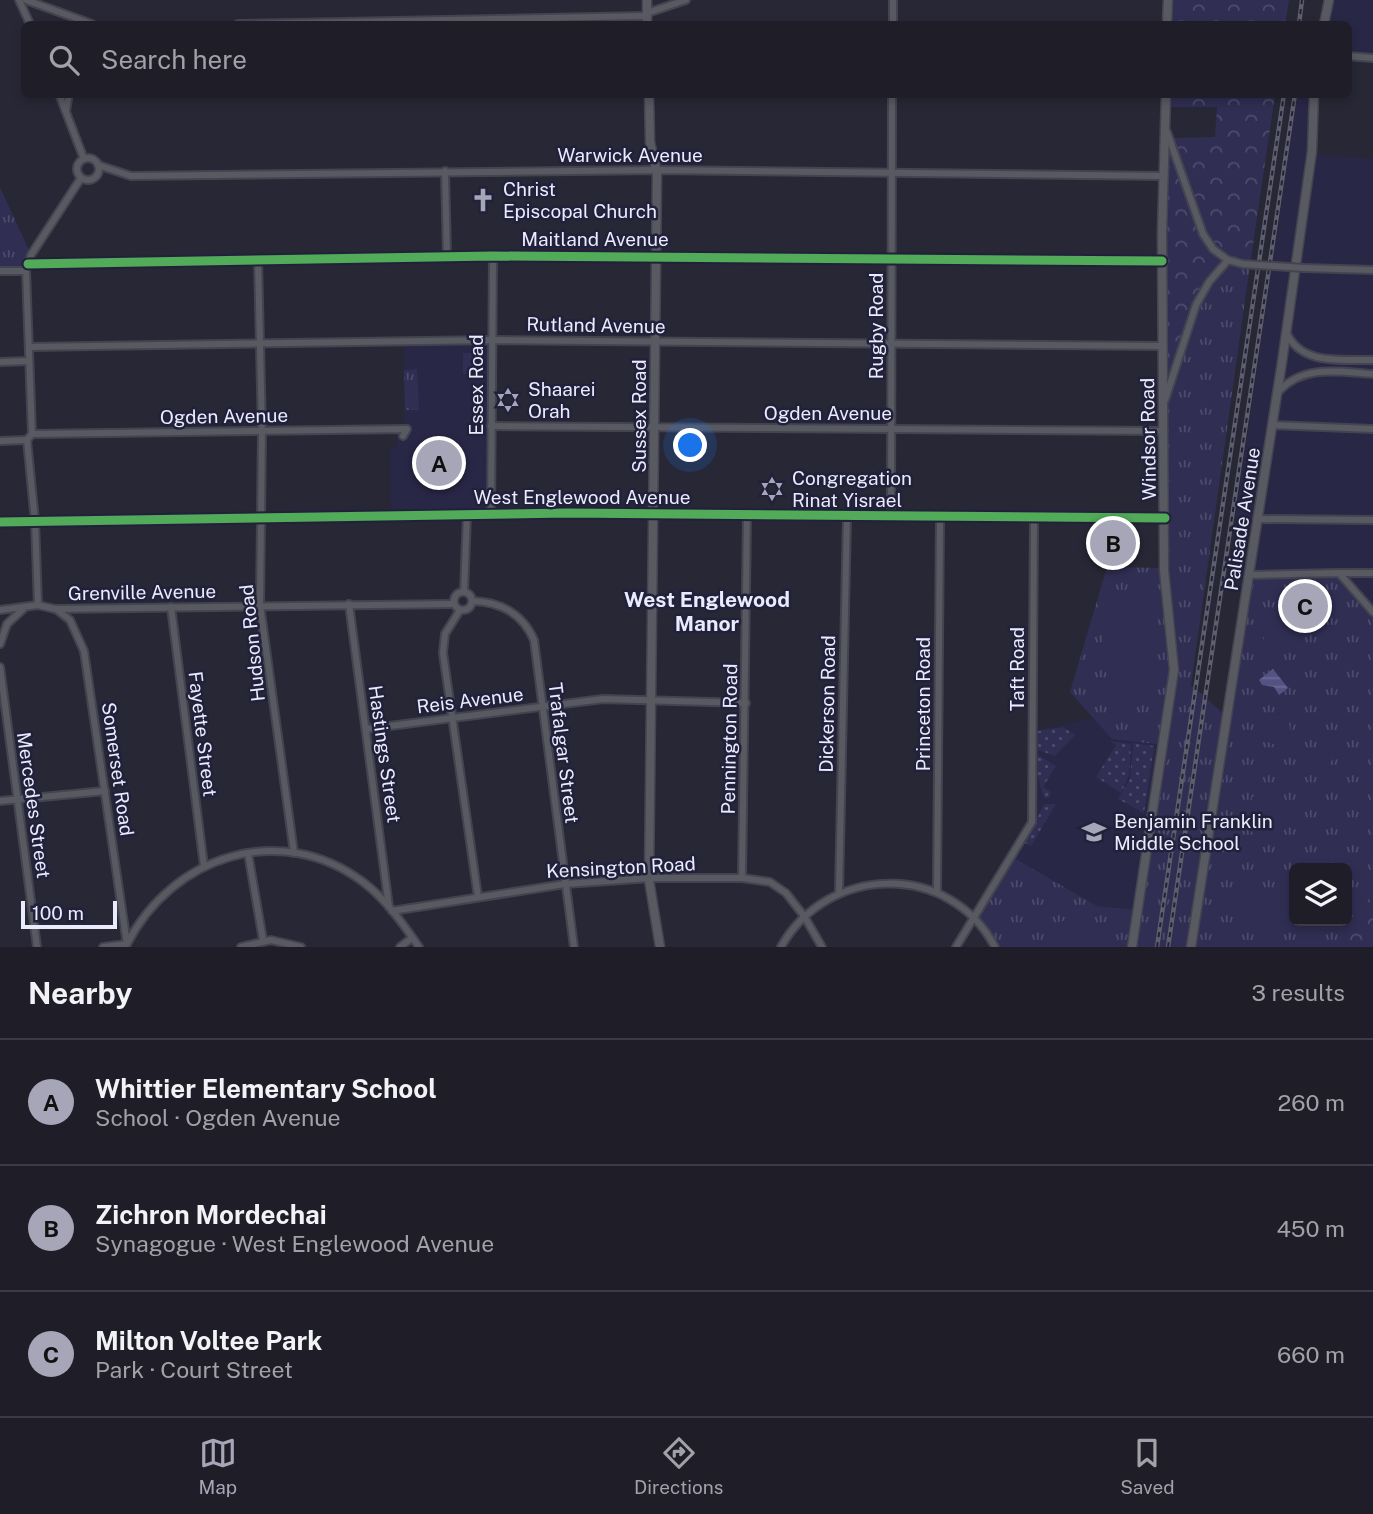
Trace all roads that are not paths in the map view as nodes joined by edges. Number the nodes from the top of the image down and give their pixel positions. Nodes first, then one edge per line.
1 (19, 0) edge
2 (26, 0) edge
3 (647, 0) edge
4 (686, 0) edge
5 (893, 0) edge
6 (1167, 0) edge
7 (1329, 0) edge
8 (647, 18) edge
9 (29, 21) edge
10 (84, 21) edge
11 (442, 21) edge
12 (893, 21) edge
13 (1167, 21) edge
14 (1325, 21) edge
15 (1352, 56) edge
16 (1373, 58) edge
17 (61, 98) edge
18 (68, 98) edge
19 (649, 98) edge
20 (892, 98) edge
21 (1166, 98) edge
22 (1314, 98) edge
23 (66, 111) junction
24 (1165, 127) junction
25 (84, 159) junction
26 (98, 166) junction
27 (657, 170) junction
28 (445, 171) junction
29 (892, 173) junction
30 (1164, 176) junction
31 (81, 178) junction
32 (493, 256) junction
33 (447, 257) junction
34 (656, 257) junction
35 (892, 258) junction
36 (258, 260) junction
37 (1228, 260) junction
38 (1162, 261) junction
39 (27, 267) junction
40 (0, 271) edge
41 (1373, 271) edge
42 (1287, 332) junction
43 (492, 340) junction
44 (655, 341) junction
45 (260, 344) junction
46 (891, 344) junction
47 (1163, 346) junction
48 (29, 347) junction
49 (1373, 360) edge
50 (0, 362) edge
51 (29, 362) junction
52 (1373, 374) edge
53 (1277, 393) junction
54 (1163, 405) junction
55 (1272, 425) junction
56 (491, 426) junction
57 (654, 427) junction
58 (891, 429) junction
59 (1373, 429) edge
60 (262, 431) junction
61 (1164, 431) junction
62 (402, 436) dead end
63 (29, 437) junction
64 (0, 441) edge
65 (467, 514) junction
66 (491, 514) junction
67 (654, 515) junction
68 (747, 516) junction
69 (847, 516) junction
70 (891, 516) junction
71 (940, 517) junction
72 (1034, 517) junction
73 (261, 518) junction
74 (1165, 518) junction
75 (1257, 519) junction
76 (1373, 520) edge
77 (35, 521) junction
78 (0, 522) edge
79 (1339, 573) junction
80 (1373, 573) edge
81 (1249, 575) junction
82 (464, 592) junction
83 (472, 601) junction
84 (349, 604) junction
85 (454, 604) junction
86 (38, 605) junction
87 (260, 605) junction
88 (171, 607) junction
89 (23, 609) junction
90 (55, 609) junction
91 (0, 610) edge
92 (460, 610) junction
93 (1373, 612) edge
94 (0, 644) edge
95 (0, 667) edge
96 (653, 700) junction
97 (746, 703) junction
98 (542, 706) junction
99 (452, 718) junction
100 (366, 729) junction
101 (105, 791) junction
102 (18, 800) junction
103 (0, 801) edge
104 (248, 853) junction
105 (295, 853) junction
106 (204, 866) junction
107 (742, 878) junction
108 (649, 879) junction
109 (565, 884) junction
110 (839, 892) junction
111 (937, 892) junction
112 (478, 897) junction
113 (391, 910) junction
114 (804, 916) junction
115 (974, 918) junction
116 (412, 938) junction
117 (263, 940) junction
118 (127, 945) edge
119 (37, 947) edge
120 (103, 947) edge
121 (241, 947) edge
122 (301, 947) edge
123 (400, 947) edge
124 (419, 947) edge
125 (574, 947) edge
126 (660, 947) edge
127 (781, 947) edge
128 (822, 947) edge
129 (956, 947) edge
130 (995, 947) edge
131 (1132, 947) edge
132 (1191, 947) edge

1 - 9 street
2 - 10 street
3 - 8 street
4 - 8 street
5 - 12 street
6 - 13 street
7 - 14 street
8 - 11 street
15 - 16 street
17 - 23 street
18 - 23 street
19 - 27 street, Sussex Road
20 - 29 street, Rugby Road
21 - 24 street, Windsor Road
22 - 42 street, Palisade Avenue
23 - 25 street
24 - 30 street, Windsor Road
24 - 37 street
25 - 26 street
25 - 31 street
26 - 28 street, Warwick Avenue
26 - 31 street
27 - 28 street, Warwick Avenue
27 - 29 street, Warwick Avenue
27 - 34 street, Sussex Road
28 - 33 street
29 - 30 street, Warwick Avenue
29 - 35 street, Rugby Road
30 - 38 street, Windsor Road
31 - 39 street
32 - 33 street, Maitland Avenue
32 - 34 street, Maitland Avenue
32 - 43 street, Essex Road
33 - 36 street, Maitland Avenue
34 - 35 street, Maitland Avenue
34 - 44 street, Sussex Road
35 - 38 street, Maitland Avenue
35 - 46 street, Rugby Road
36 - 39 street, Maitland Avenue
36 - 45 street, Hudson Road
37 - 41 street, bridge
37 - 54 street
38 - 47 street, Windsor Road
39 - 40 street, Maitland Avenue
39 - 48 street
42 - 49 street
42 - 53 street, Palisade Avenue
43 - 44 street, Rutland Avenue
43 - 45 street, Rutland Avenue
43 - 56 street, Essex Road
44 - 46 street, Rutland Avenue
44 - 57 street, Sussex Road
45 - 48 street, Rutland Avenue
45 - 60 street, Hudson Road
46 - 47 street, Rutland Avenue
46 - 58 street, Rugby Road
47 - 54 street, Windsor Road
48 - 51 street
50 - 51 street
51 - 63 street
52 - 53 street
53 - 55 street, Palisade Avenue
54 - 61 street, Windsor Road
55 - 59 street
55 - 75 street, Palisade Avenue
56 - 57 street, Ogden Avenue
56 - 66 street, Essex Road
57 - 58 street, Ogden Avenue
57 - 67 street, Sussex Road
58 - 61 street, Ogden Avenue
58 - 70 street, Rugby Road
60 - 62 street, Ogden Avenue
60 - 63 street, Ogden Avenue
60 - 73 street, Hudson Road
61 - 74 street, Windsor Road
63 - 64 street, Ogden Avenue
63 - 77 street
65 - 66 street, West Englewood Avenue
65 - 73 street, West Englewood Avenue
65 - 82 street
66 - 67 street, West Englewood Avenue
67 - 68 street, West Englewood Avenue
67 - 96 street, Sussex Road
68 - 69 street, West Englewood Avenue
68 - 97 street, Pennington Road
69 - 70 street, West Englewood Avenue
69 - 110 street, Dickerson Road
70 - 71 street, West Englewood Avenue
71 - 72 street, West Englewood Avenue
71 - 111 street, Princeton Road
72 - 74 street, West Englewood Avenue
72 - 115 street, Taft Road
73 - 77 street, West Englewood Avenue
73 - 87 street, Hudson Road
74 - 131 street, Windsor Road
75 - 76 street
75 - 81 street, Palisade Avenue
77 - 78 street, West Englewood Avenue
77 - 86 street
79 - 80 street
79 - 81 street
79 - 93 street
81 - 132 street, Palisade Avenue
82 - 83 street
82 - 85 street
83 - 92 street
83 - 98 street, Trafalgar Street
84 - 85 street, Grenville Avenue
84 - 87 street, Grenville Avenue
84 - 100 street, Hastings Street
85 - 92 street
86 - 89 street, Grenville Avenue
86 - 90 street, Grenville Avenue
87 - 88 street, Grenville Avenue
87 - 105 street, Hudson Road
88 - 90 street, Grenville Avenue
88 - 106 street, Fayette Street
89 - 91 street, Grenville Avenue
89 - 94 street
90 - 101 street, Somerset Road
92 - 99 street
95 - 102 street, Mercedes Street
96 - 97 street, Reis Avenue
96 - 98 street, Reis Avenue
96 - 108 street, Sussex Road
97 - 107 street, Pennington Road
98 - 99 street, Reis Avenue
98 - 109 street, Trafalgar Street
99 - 100 street, Reis Avenue
99 - 112 street
100 - 113 street, Hastings Street
101 - 102 street
101 - 118 street, Somerset Road
102 - 103 street
102 - 119 street, Mercedes Street
104 - 105 street
104 - 106 street
104 - 117 street
105 - 113 street
106 - 118 street
107 - 108 street, Kensington Road
107 - 114 street, Kensington Road
108 - 109 street, Kensington Road
108 - 126 street, Sussex Road
109 - 112 street, Kensington Road
109 - 125 street, Trafalgar Street
110 - 111 street
110 - 114 street
111 - 115 street
112 - 113 street, Kensington Road
113 - 116 street
114 - 127 street
114 - 128 street, Kensington Road
115 - 129 street
115 - 130 street
116 - 123 street
116 - 124 street
117 - 121 street
117 - 122 street
118 - 120 street

